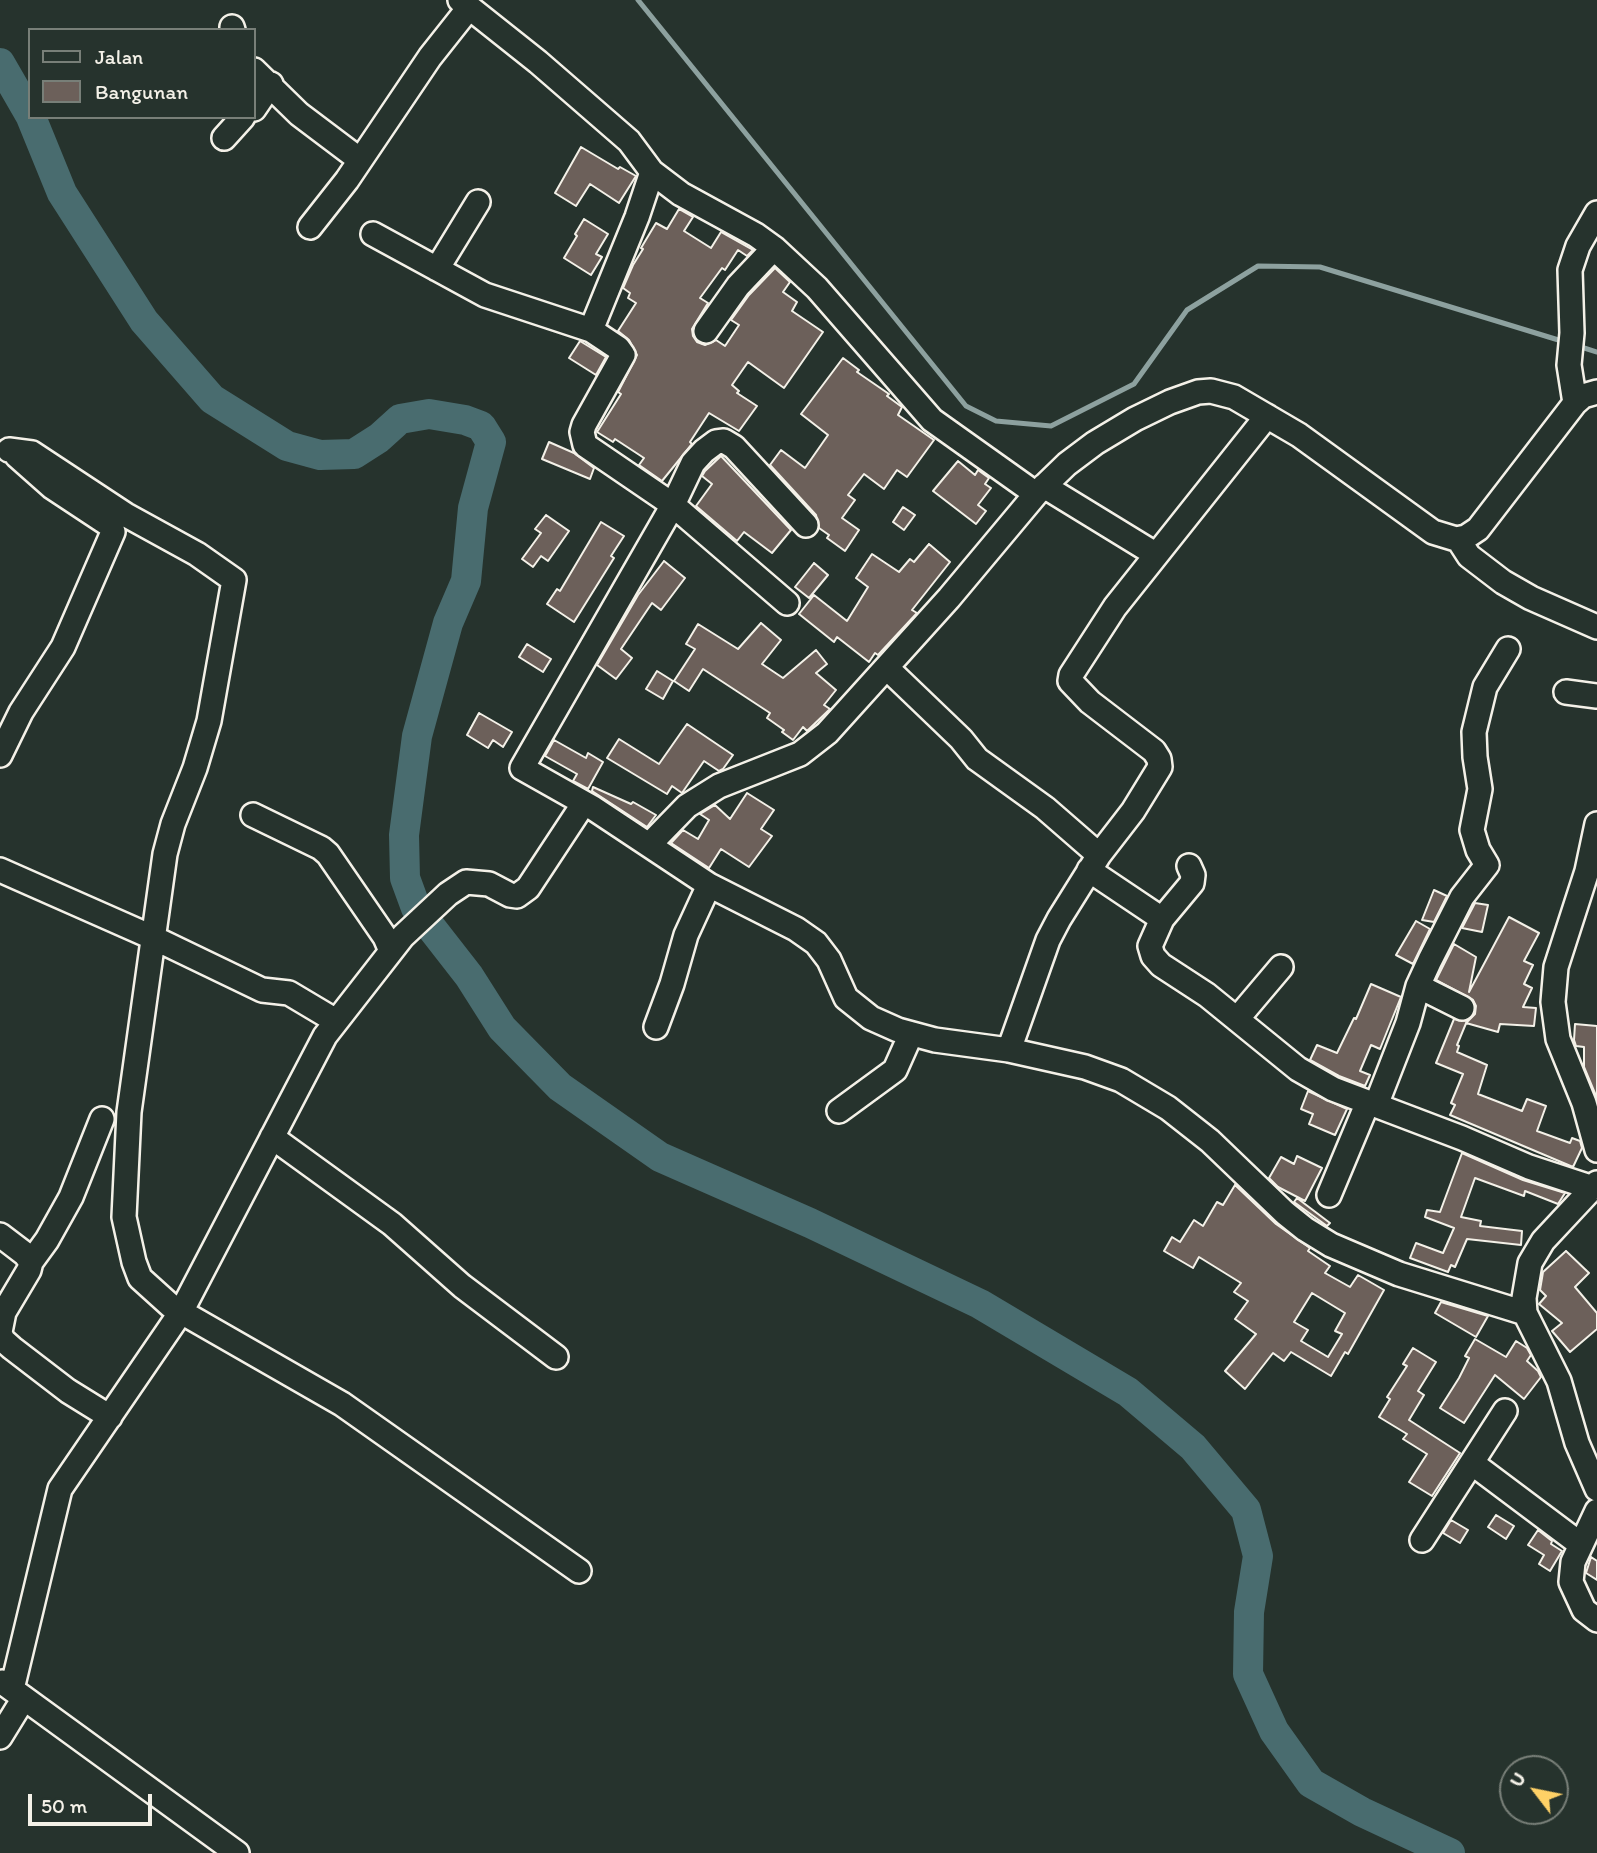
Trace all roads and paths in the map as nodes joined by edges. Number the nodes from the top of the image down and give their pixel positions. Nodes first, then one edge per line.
1 (464, 4) edge
2 (262, 77) edge
3 (256, 101) edge
4 (241, 119) edge
5 (224, 138) dead end
6 (360, 160) junction
7 (652, 172) junction
8 (478, 202) dead end
9 (1597, 213) edge
10 (310, 227) dead end
11 (373, 234) dead end
12 (774, 248) junction
13 (437, 270) junction
14 (591, 330) junction
15 (706, 331) dead end
16 (1597, 392) edge
17 (1575, 403) junction
18 (1267, 416) junction
19 (4, 446) edge
20 (1040, 490) junction
21 (673, 505) junction
22 (806, 525) dead end
23 (1458, 539) junction
24 (1155, 554) junction
25 (787, 603) dead end
26 (1597, 627) edge
27 (1508, 649) dead end
28 (887, 668) junction
29 (1566, 692) dead end
30 (1597, 696) edge
31 (0, 755) edge
32 (584, 803) junction
33 (253, 815) dead end
34 (1597, 824) edge
35 (650, 844) junction
36 (1094, 862) junction
37 (1189, 866) dead end
38 (0, 870) edge
39 (709, 885) junction
40 (1162, 919) junction
41 (153, 938) junction
42 (397, 944) junction
43 (1281, 967) dead end
44 (1418, 986) junction
45 (1462, 1008) dead end
46 (1237, 1020) junction
47 (336, 1021) junction
48 (656, 1027) dead end
49 (911, 1034) junction
50 (1009, 1050) junction
51 (1372, 1103) junction
52 (839, 1111) dead end
53 (102, 1119) dead end
54 (272, 1138) junction
55 (1597, 1150) edge
56 (1595, 1186) edge
57 (1329, 1195) dead end
58 (0, 1236) edge
59 (30, 1262) junction
60 (181, 1312) junction
61 (1525, 1313) junction
62 (0, 1332) edge
63 (556, 1357) dead end
64 (1505, 1411) dead end
65 (110, 1417) junction
66 (1472, 1462) junction
67 (1597, 1489) edge
68 (1597, 1511) edge
69 (1422, 1540) dead end
70 (1580, 1544) junction
71 (579, 1571) dead end
72 (1597, 1620) edge
73 (12, 1689) edge
74 (0, 1737) edge
75 (237, 1853) edge

1 - 6 street
1 - 7 street
2 - 3 street
2 - 6 street
4 - 5 street
6 - 10 street
7 - 12 street
7 - 14 street
8 - 13 street
9 - 17 street
11 - 13 street
12 - 15 street
12 - 20 street
13 - 14 street
14 - 21 street
16 - 17 street
17 - 23 street
18 - 20 street
18 - 23 street
18 - 24 street
19 - 31 street
19 - 41 street
20 - 24 street
20 - 28 street
21 - 22 street
21 - 25 street
21 - 32 street
23 - 26 street
24 - 36 street
27 - 44 street
28 - 35 street
28 - 36 street
29 - 30 street
32 - 35 street
32 - 42 street
33 - 42 street
34 - 55 street
35 - 39 street
36 - 40 street
36 - 50 street
37 - 40 street
38 - 41 street
39 - 48 street
39 - 49 street
40 - 46 street
41 - 47 street
41 - 60 street
42 - 47 street
43 - 46 street
44 - 45 street
44 - 51 street
46 - 51 street
47 - 54 street
49 - 50 street
49 - 52 street
50 - 61 street
51 - 56 street
51 - 57 street
53 - 59 street
54 - 60 street
54 - 63 street
56 - 61 street
58 - 59 street
59 - 62 street
60 - 65 street
60 - 71 street
61 - 67 street
62 - 65 street
64 - 66 street
65 - 73 street
66 - 69 street
66 - 70 street
68 - 70 street
70 - 72 street
73 - 74 street
73 - 75 street

